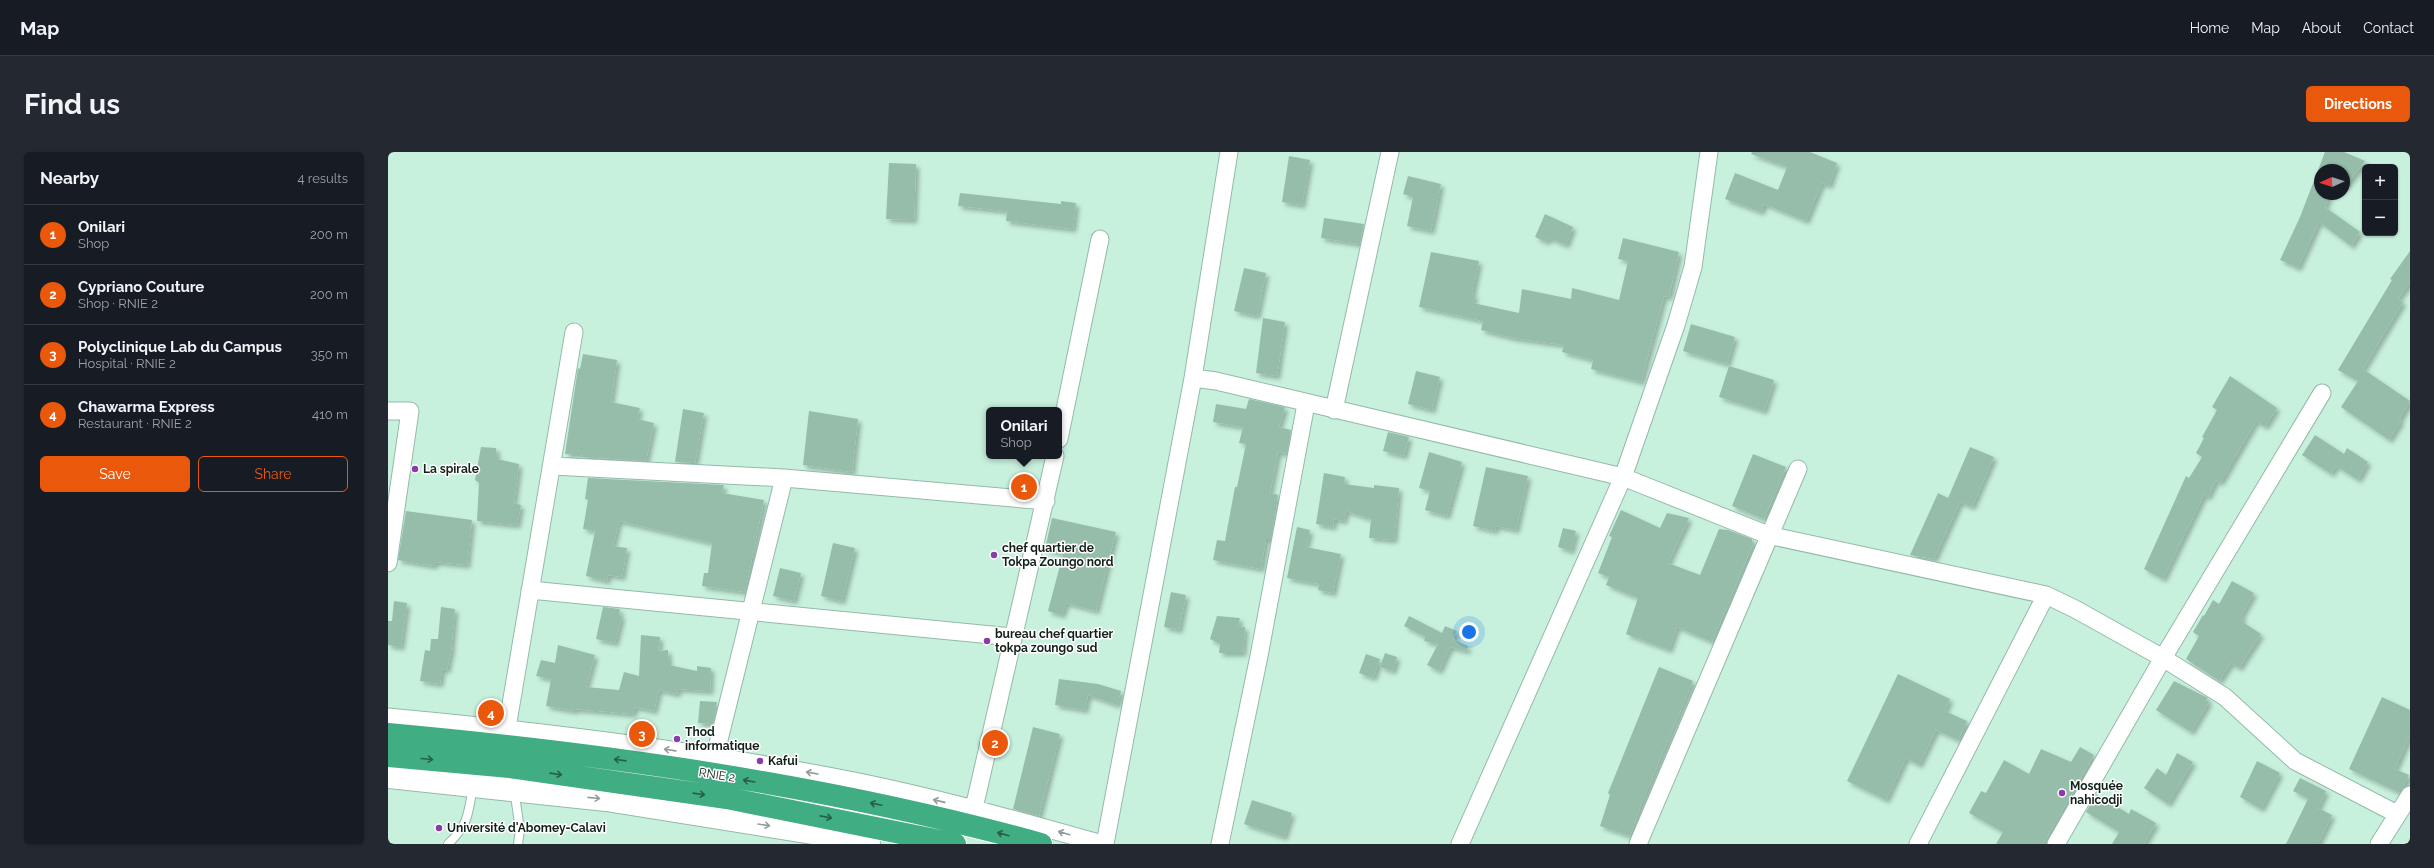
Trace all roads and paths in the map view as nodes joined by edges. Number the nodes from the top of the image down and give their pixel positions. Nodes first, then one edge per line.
1 (1229, 152) edge
2 (1390, 152) edge
3 (1709, 152) edge
4 (1100, 239) dead end
5 (574, 332) dead end
6 (1193, 378) junction
7 (2322, 393) dead end
8 (1306, 404) junction
9 (1334, 410) junction
10 (388, 411) edge
11 (1062, 424) edge
12 (1055, 459) edge
13 (552, 466) junction
14 (1798, 469) dead end
15 (1623, 477) junction
16 (784, 478) junction
17 (1046, 501) junction
18 (390, 534) edge
19 (1768, 535) junction
20 (388, 563) edge
21 (530, 590) junction
22 (2046, 595) junction
23 (751, 613) junction
24 (1012, 637) junction
25 (2163, 658) junction
26 (388, 717) edge
27 (388, 734) edge
28 (507, 737) junction
29 (388, 756) edge
30 (715, 756) junction
31 (472, 764) junction
32 (510, 767) junction
33 (388, 777) edge
34 (2410, 795) edge
35 (516, 800) junction
36 (974, 808) junction
37 (2397, 814) junction
38 (448, 844) edge
39 (518, 844) edge
40 (869, 844) edge
41 (955, 844) edge
42 (1041, 844) edge
43 (1103, 844) edge
44 (1220, 844) edge
45 (1460, 844) edge
46 (1638, 844) edge
47 (1918, 844) edge
48 (2056, 844) edge
49 (2379, 844) edge

1 - 6 street
2 - 9 street
3 - 15 street
4 - 11 street
5 - 13 street
6 - 8 street
6 - 43 street
7 - 25 street
8 - 9 street
8 - 44 street
9 - 15 street
10 - 18 street
12 - 17 street
13 - 16 street
13 - 21 street
14 - 19 street
15 - 19 street
15 - 45 street
16 - 17 street
16 - 23 street
17 - 24 street
18 - 20 street
19 - 22 street
19 - 46 street
21 - 23 street
21 - 28 street
22 - 25 street
22 - 47 street
23 - 24 street
23 - 30 street
24 - 36 street
25 - 37 street
25 - 48 street
26 - 28 street
27 - 31 highway, RNIE 2 / RNIE 2
30 -> 28 street
28 - 31 highway, RNIE 2 / RNIE 2
28 - 32 street
42 -> 28 highway, RNIE 2 / RNIE 2
29 -> 31 highway, RNIE 2 / RNIE 2
36 -> 30 street
31 - 32 highway, RNIE 2 / RNIE 2
31 - 33 street
31 - 35 street
31 - 38 lane
32 - 35 lane
32 -> 41 highway, RNIE 2 / RNIE 2
34 - 37 street
35 - 39 lane
35 -> 40 street
43 -> 36 street
37 - 49 street

